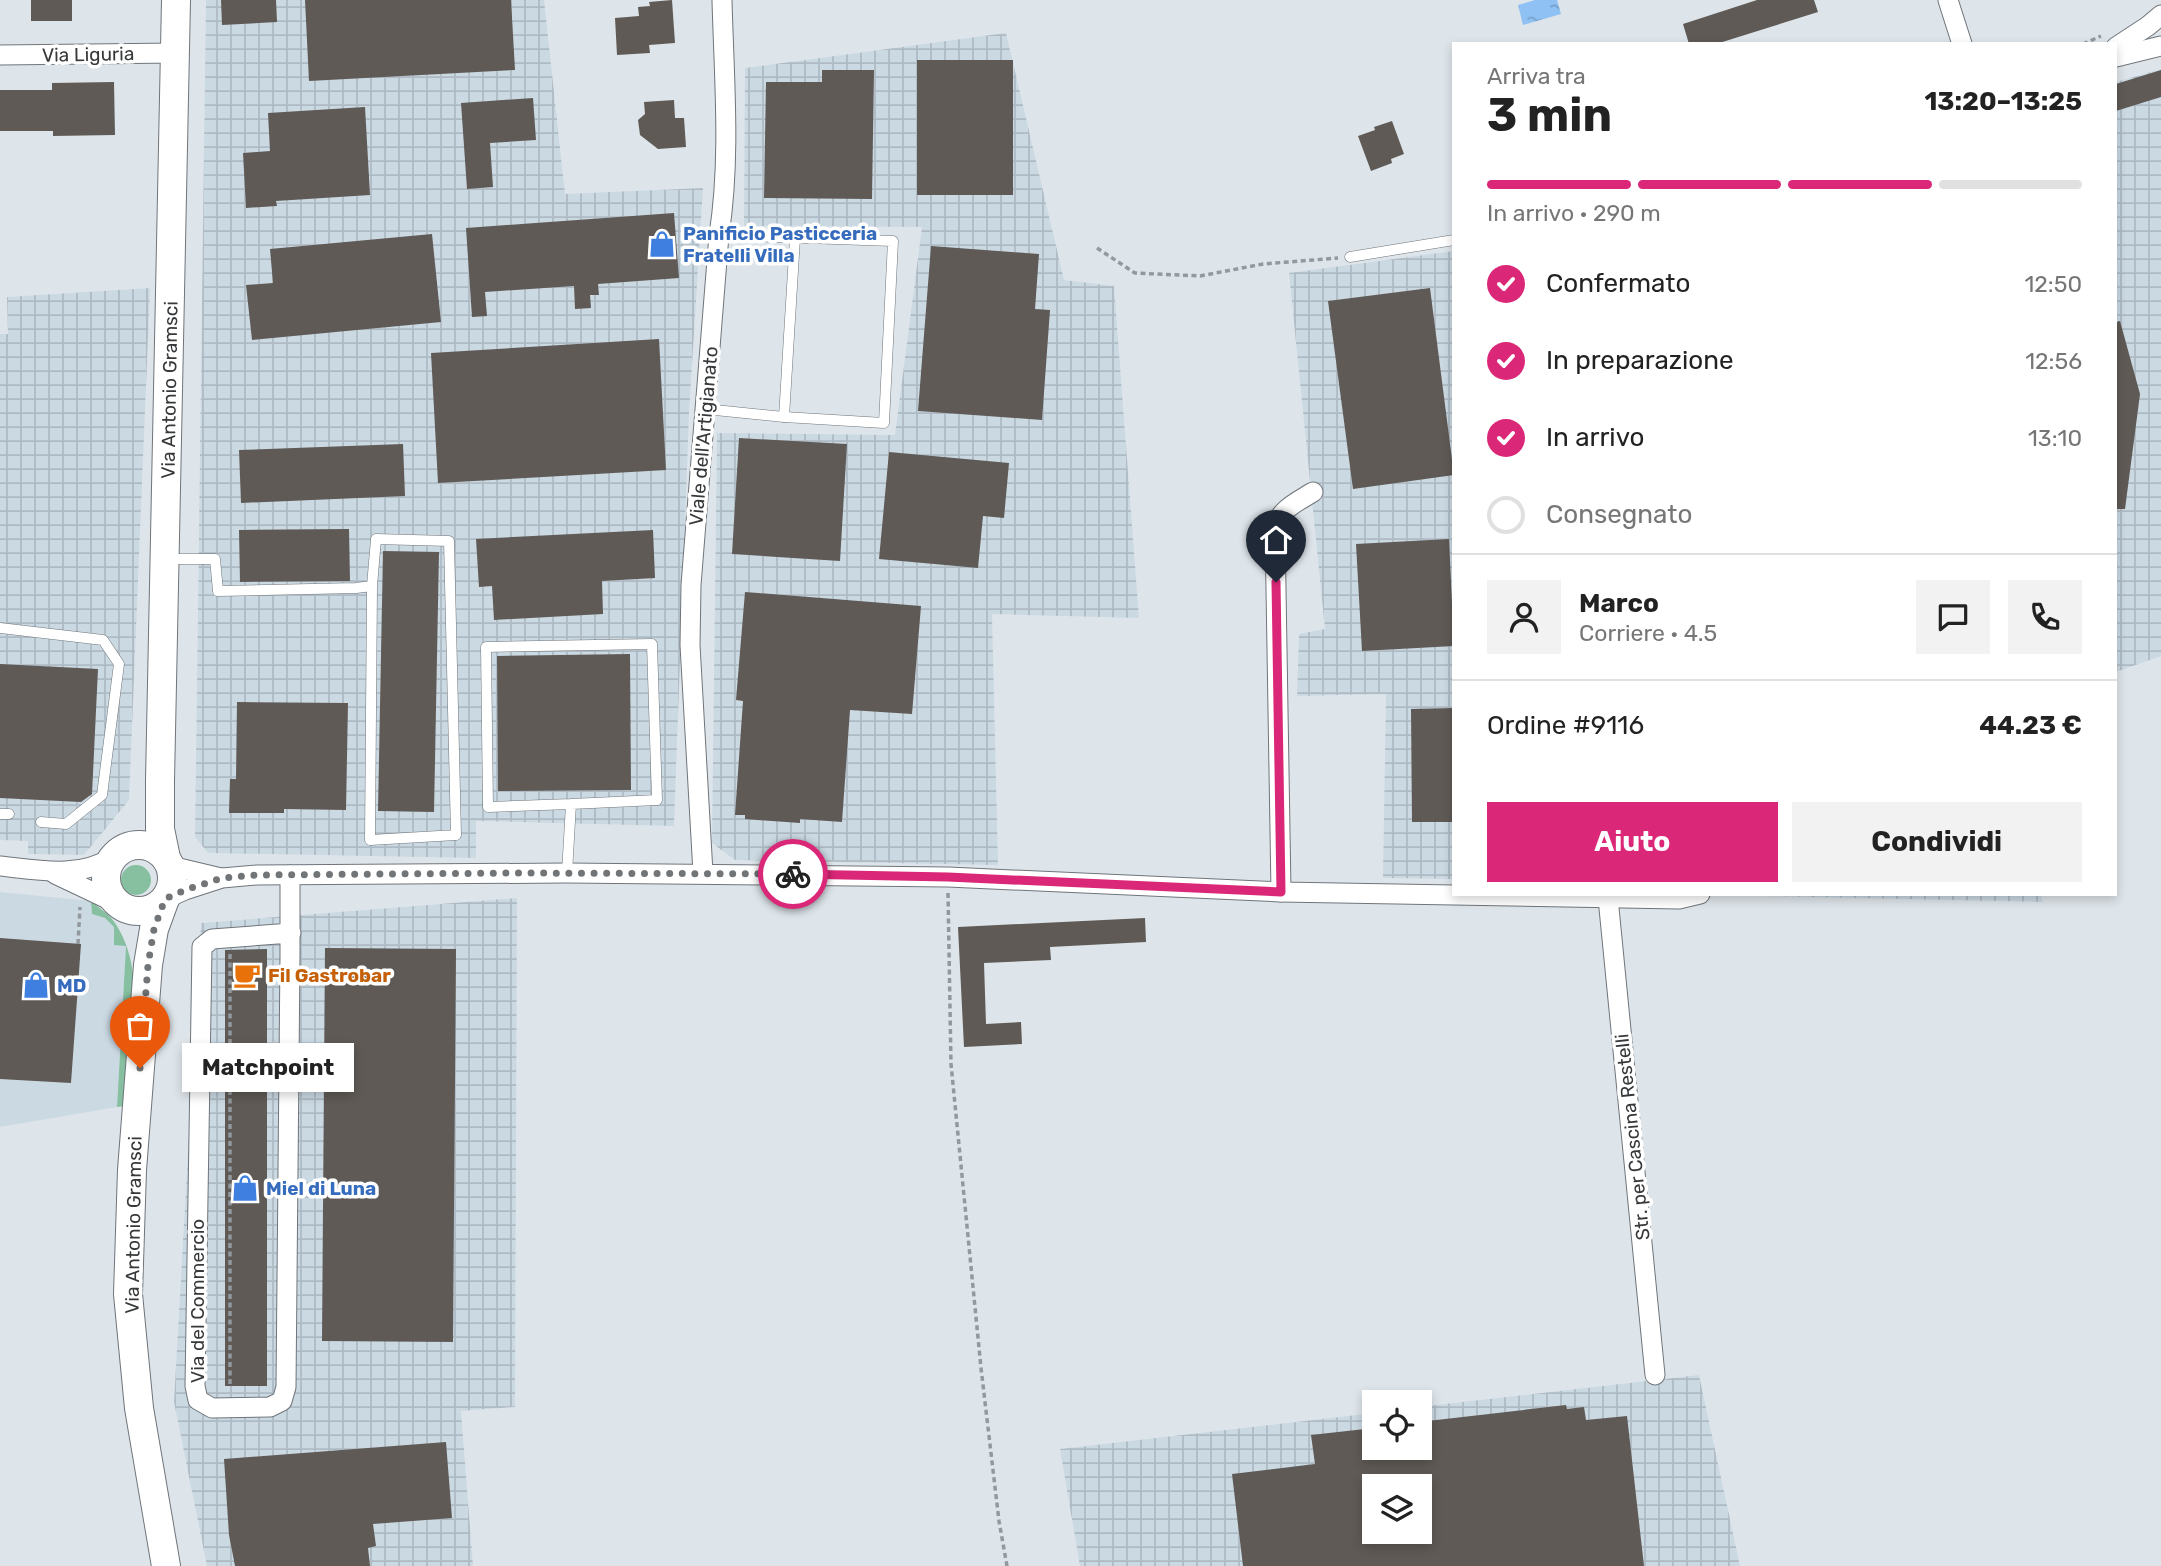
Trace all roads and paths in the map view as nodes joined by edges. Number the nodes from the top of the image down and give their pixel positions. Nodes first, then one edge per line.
1 (176, 0) edge
2 (722, 0) edge
3 (1948, 0) edge
4 (2161, 15) edge
5 (1961, 42) edge
6 (2117, 46) edge
7 (2161, 46) edge
8 (177, 53) junction
9 (0, 55) edge
10 (2117, 57) edge
11 (719, 235) junction
12 (795, 238) junction
13 (1452, 240) edge
14 (1097, 248) dead end
15 (1350, 257) joint
16 (705, 409) junction
17 (784, 417) junction
18 (1313, 492) dead end
19 (166, 559) junction
20 (372, 586) junction
21 (0, 628) edge
22 (160, 781) junction
23 (570, 804) junction
24 (41, 822) dead end
25 (117, 853) junction
26 (166, 858) junction
27 (0, 866) edge
28 (47, 871) junction
29 (567, 873) junction
30 (703, 873) junction
31 (290, 875) junction
32 (948, 877) junction
33 (222, 878) junction
34 (1281, 892) junction
35 (1452, 895) edge
36 (1499, 896) edge
37 (1692, 896) edge
38 (1608, 898) junction
39 (165, 899) junction
40 (116, 902) junction
41 (290, 933) junction
42 (230, 949) dead end
43 (148, 965) junction
44 (1655, 1375) dead end
45 (230, 1386) dead end
46 (166, 1566) edge
47 (1007, 1566) edge

1 - 8 street, Via Antonio Gramsci
2 - 11 street, Viale dell'Artigianato
3 - 5 street
4 - 6 street
7 - 10 street
8 - 9 street, Via Liguria
8 - 19 street, Via Antonio Gramsci
11 - 12 lane
11 - 16 street, Viale dell'Artigianato
12 - 17 lane
12 - 17 lane
13 - 15 lane
14 - 15 path
16 - 17 lane
16 - 30 street, Viale dell'Artigianato
18 - 34 street
19 - 20 lane
19 - 22 street, Via Antonio Gramsci
20 - 20 lane
21 - 24 lane
22 - 25 street, Via Antonio Gramsci
22 - 26 street, Via Antonio Gramsci
23 - 23 lane
23 - 29 lane
25 - 26 street
25 - 28 street
25 - 40 street
26 - 33 street
26 - 39 street
27 - 28 street
28 - 40 street
29 - 30 street
29 - 31 street
30 - 32 street
31 - 33 street
31 - 41 street, Via del Commercio
32 - 34 street
32 - 47 path
33 - 39 street
34 - 35 street
36 - 38 street
37 - 38 street
38 - 44 street, Str. per Cascina Restelli
39 - 40 street
39 - 43 street, Via Antonio Gramsci
40 - 43 street, Via Antonio Gramsci
41 - 41 street, Via del Commercio
42 - 45 path
43 - 46 street, Via Antonio Gramsci

